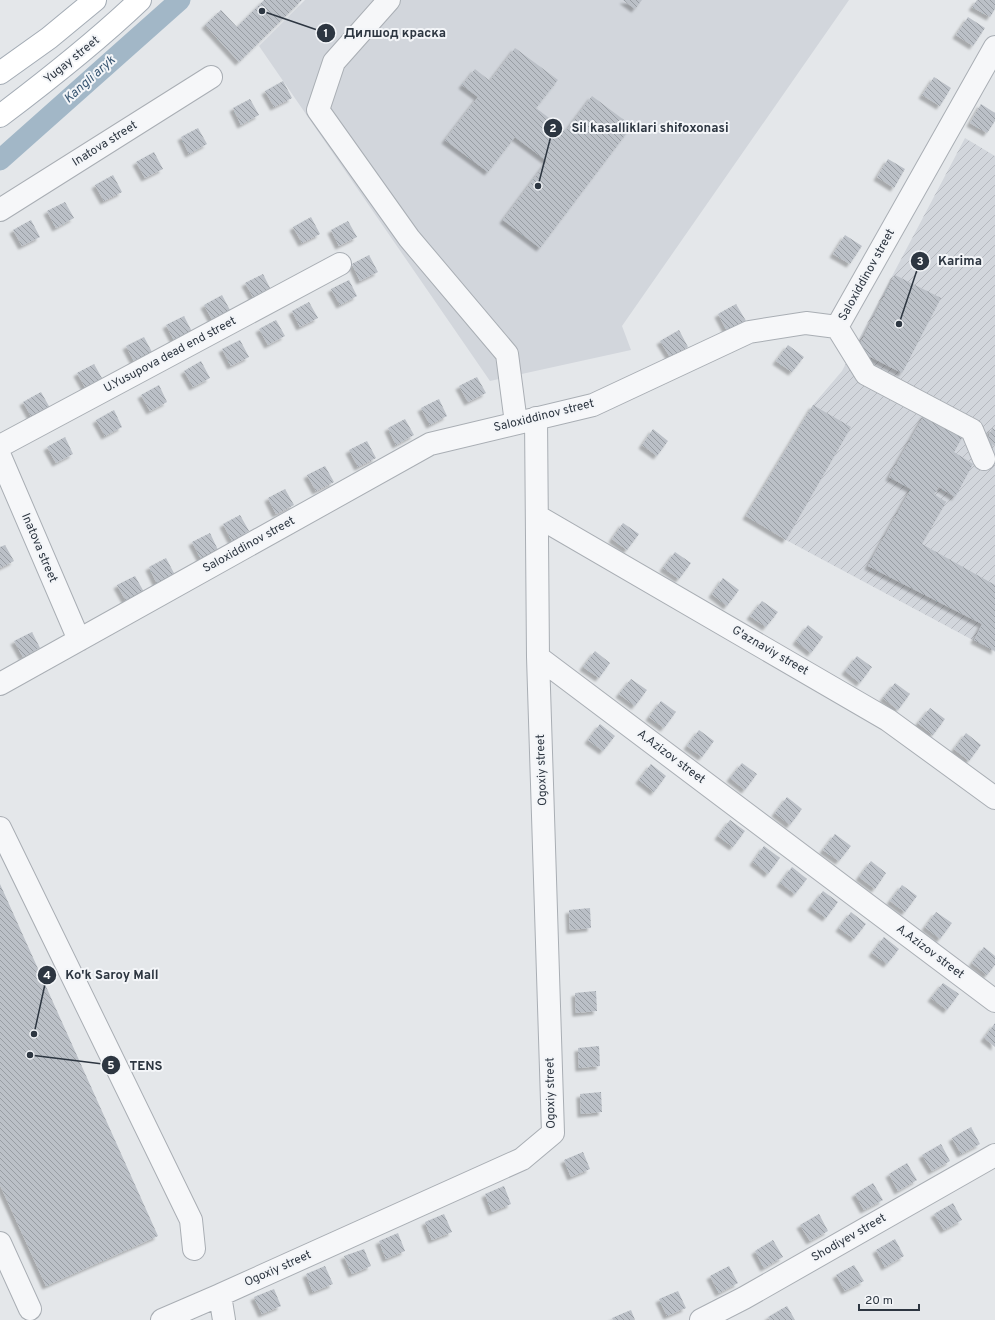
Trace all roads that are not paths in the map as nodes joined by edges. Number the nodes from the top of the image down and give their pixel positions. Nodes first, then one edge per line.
1 (95, 0) edge
2 (140, 0) edge
3 (389, 0) edge
4 (995, 47) edge
5 (0, 73) edge
6 (211, 77) dead end
7 (0, 116) edge
8 (0, 210) edge
9 (340, 264) dead end
10 (837, 327) junction
11 (536, 418) junction
12 (516, 423) junction
13 (0, 446) edge
14 (0, 456) edge
15 (984, 459) dead end
16 (537, 516) junction
17 (79, 640) junction
18 (538, 657) junction
19 (0, 684) edge
20 (995, 798) edge
21 (0, 828) edge
22 (995, 1001) edge
23 (995, 1155) edge
24 (0, 1243) edge
25 (194, 1249) dead end
26 (220, 1295) junction
27 (30, 1309) dead end
28 (162, 1320) edge
29 (224, 1320) edge
30 (701, 1320) edge

1 - 5 main road
2 - 7 main road, Yugay street
3 - 12 street
4 - 10 street, Saloxiddinov street
6 - 8 street, Inatova street
9 - 13 street, U.Yusupova dead end street
10 - 11 street, Saloxiddinov street
10 - 15 street
11 - 12 street, Saloxiddinov street
11 - 16 street
12 - 17 street, Saloxiddinov street
14 - 17 street, Inatova street
16 - 18 street
16 - 20 street, G'aznaviy street
17 - 19 street, Saloxiddinov street
18 - 22 street, A.Azizov street
18 - 26 street, Ogoxiy street
21 - 25 street
23 - 30 street, Shodiyev street
24 - 27 street
26 - 28 street
26 - 29 street

